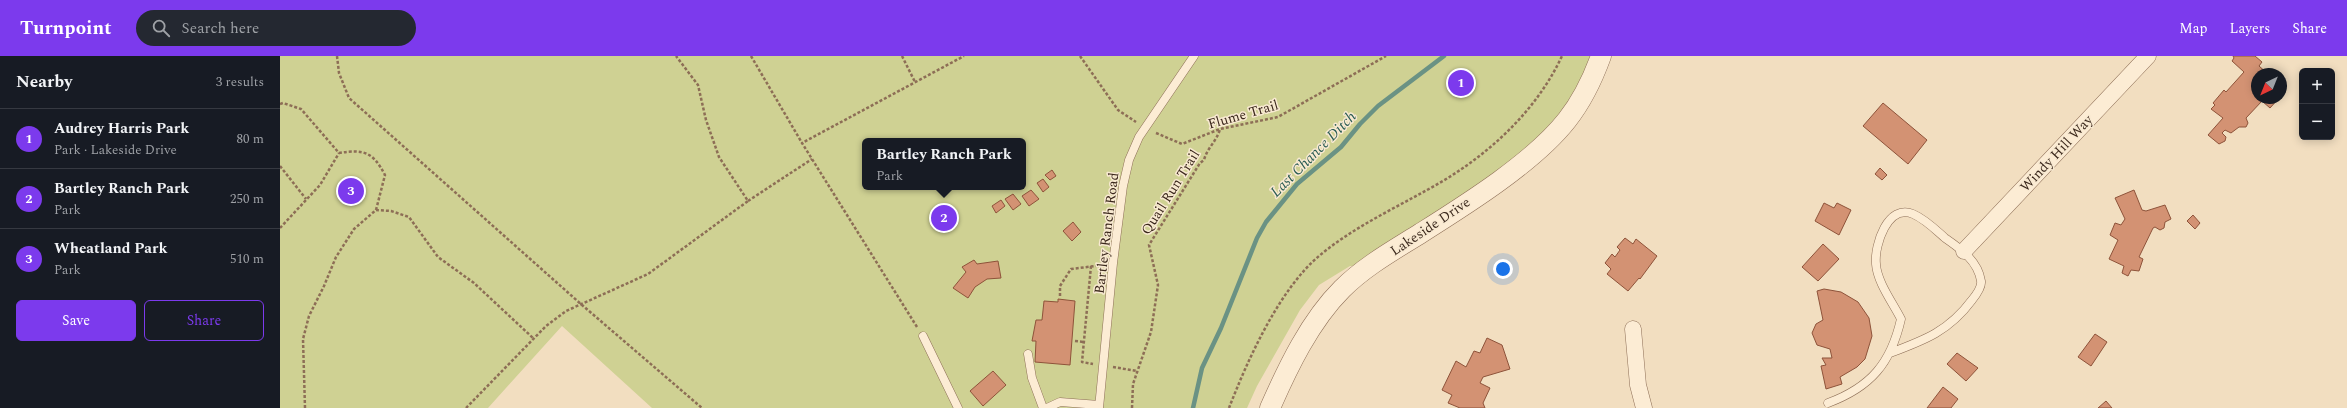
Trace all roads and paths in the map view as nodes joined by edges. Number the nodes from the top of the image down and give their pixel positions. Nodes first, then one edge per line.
1 (337, 56) edge
2 (676, 56) edge
3 (751, 56) edge
4 (902, 56) edge
5 (964, 56) edge
6 (1080, 56) edge
7 (1194, 56) edge
8 (1386, 56) edge
9 (1562, 56) edge
10 (1602, 56) edge
11 (2148, 56) edge
12 (915, 82) junction
13 (280, 104) edge
14 (1145, 128) junction
15 (1220, 129) junction
16 (802, 143) junction
17 (339, 153) junction
18 (812, 159) junction
19 (280, 166) edge
20 (306, 199) junction
21 (748, 201) junction
22 (376, 210) junction
23 (280, 228) edge
24 (1964, 251) junction
25 (1091, 266) junction
26 (1113, 266) junction
27 (1060, 296) dead end
28 (582, 305) junction
29 (1633, 329) dead end
30 (923, 336) joint
31 (533, 339) junction
32 (1075, 341) dead end
33 (1084, 342) junction
34 (1890, 353) junction
35 (1028, 354) dead end
36 (1104, 366) junction
37 (1136, 371) junction
38 (1828, 403) dead end
39 (1099, 406) edge
40 (305, 408) edge
41 (466, 408) edge
42 (702, 408) edge
43 (958, 408) edge
44 (1043, 408) edge
45 (1047, 408) edge
46 (1132, 408) edge
47 (1229, 408) edge
48 (1270, 408) edge
49 (1644, 408) edge

1 - 28 path
2 - 21 path
3 - 16 path
4 - 12 path
5 - 12 path
6 - 14 path, Flume Trail
7 - 14 lane, Bartley Ranch Road
8 - 15 path, Flume Trail
9 - 47 path
10 - 48 street, Lakeside Drive
11 - 24 street, Windy Hill Way
12 - 16 path
13 - 17 path
14 - 15 path, Flume Trail
14 - 26 lane, Bartley Ranch Road
15 - 37 path, Quail Run Trail
16 - 18 path
17 - 20 path
17 - 22 path
18 - 21 path
18 - 30 path
19 - 20 path
20 - 23 path
21 - 28 path
22 - 31 path
22 - 40 path
24 - 34 lane
24 - 34 lane
25 - 26 path
25 - 27 path
25 - 33 path
26 - 36 lane, Bartley Ranch Road
28 - 31 path
28 - 42 path
29 - 49 street
30 - 43 lane
31 - 41 path
32 - 33 path
33 - 36 path
34 - 38 lane
35 - 44 lane
36 - 37 path
36 - 39 lane, Bartley Ranch Road
37 - 46 path, Quail Run Trail
39 - 45 lane

